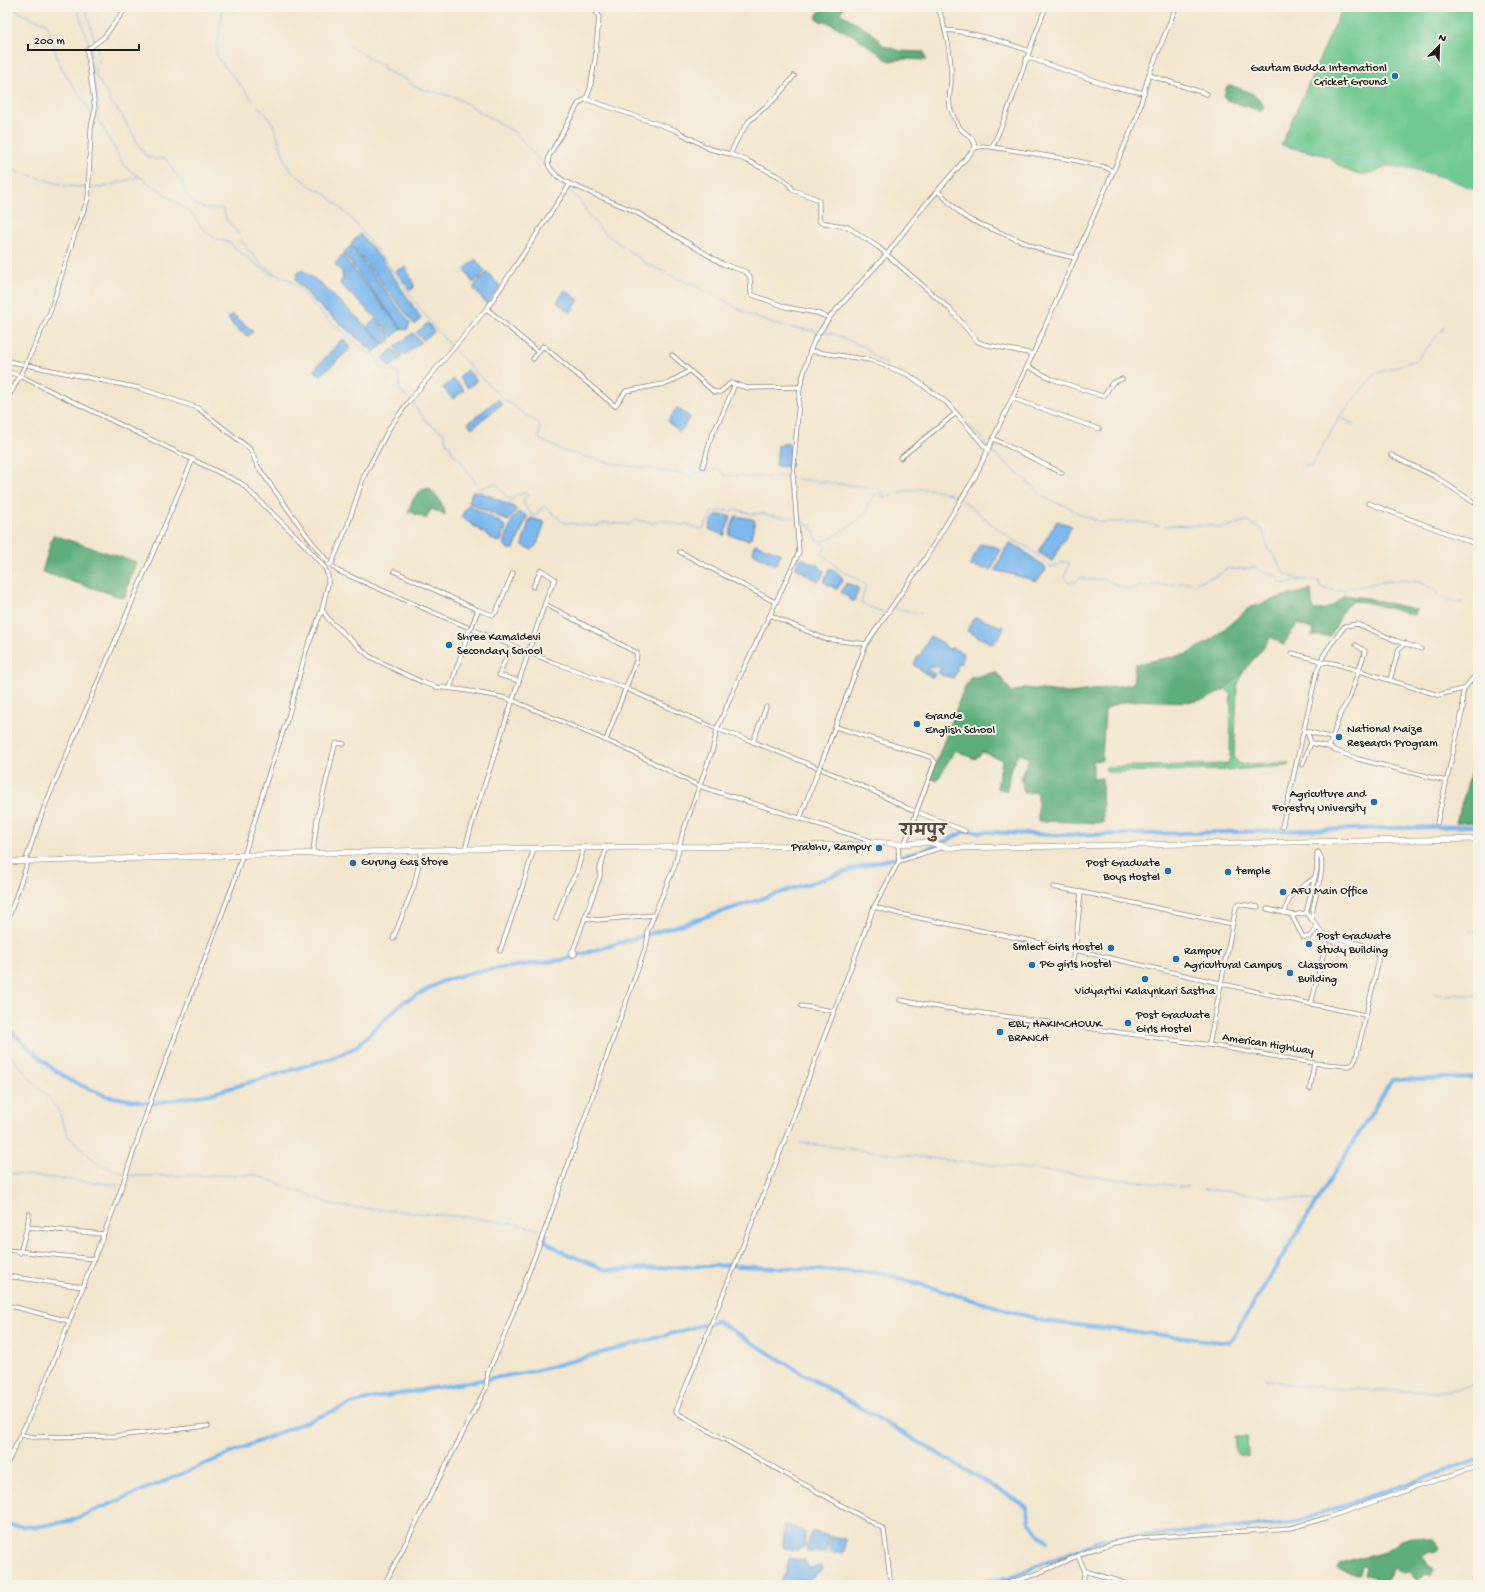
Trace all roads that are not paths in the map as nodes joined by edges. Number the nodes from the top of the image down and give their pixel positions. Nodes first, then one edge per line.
1 (127, 7) edge
2 (593, 7) edge
3 (938, 7) edge
4 (1046, 7) edge
5 (1176, 7) edge
6 (945, 30) junction
7 (1029, 51) junction
8 (1027, 57) junction
9 (1149, 75) junction
10 (794, 76) dead end
11 (1144, 93) junction
12 (1207, 94) dead end
13 (586, 99) junction
14 (992, 147) junction
15 (975, 148) junction
16 (730, 154) junction
17 (1113, 171) junction
18 (570, 184) junction
19 (938, 191) junction
20 (886, 254) junction
21 (1075, 258) junction
22 (487, 309) junction
23 (829, 318) junction
24 (538, 352) junction
25 (810, 352) junction
26 (1033, 354) junction
27 (672, 355) dead end
28 (533, 359) dead end
29 (7, 361) edge
30 (1027, 366) junction
31 (7, 371) edge
32 (689, 371) junction
33 (20, 376) junction
34 (1122, 380) dead end
35 (734, 384) junction
36 (800, 387) junction
37 (1012, 398) junction
38 (7, 400) edge
39 (956, 413) junction
40 (1099, 430) dead end
41 (994, 439) junction
42 (988, 450) junction
43 (1391, 455) dead end
44 (900, 458) dead end
45 (193, 459) junction
46 (703, 466) dead end
47 (1062, 473) dead end
48 (1473, 502) dead end
49 (1368, 503) dead end
50 (1478, 545) edge
51 (680, 552) dead end
52 (325, 568) junction
53 (394, 570) dead end
54 (513, 573) dead end
55 (533, 587) dead end
56 (775, 602) junction
57 (545, 604) junction
58 (322, 610) junction
59 (478, 610) junction
60 (770, 615) junction
61 (1405, 643) junction
62 (866, 644) junction
63 (1356, 645) dead end
64 (510, 648) dead end
65 (1421, 649) dead end
66 (1292, 653) dead end
67 (1320, 663) junction
68 (1359, 671) junction
69 (1478, 673) edge
70 (1390, 680) junction
71 (519, 681) junction
72 (450, 688) junction
73 (625, 688) junction
74 (1463, 689) junction
75 (512, 700) junction
76 (766, 707) dead end
77 (836, 727) junction
78 (718, 728) junction
79 (1306, 731) junction
80 (1332, 738) junction
81 (606, 740) junction
82 (753, 742) junction
83 (1311, 743) junction
84 (344, 744) dead end
85 (1329, 747) junction
86 (1302, 765) dead end
87 (1446, 781) junction
88 (699, 786) junction
89 (800, 818) junction
90 (1437, 823) dead end
91 (1282, 826) dead end
92 (965, 831) dead end
93 (1478, 839) edge
94 (874, 842) junction
95 (905, 843) junction
96 (898, 844) junction
97 (680, 846) junction
98 (941, 846) junction
99 (584, 847) junction
100 (607, 847) junction
101 (465, 848) junction
102 (534, 848) junction
103 (422, 850) junction
104 (313, 852) junction
105 (243, 856) junction
106 (899, 859) junction
107 (7, 862) edge
108 (26, 862) junction
109 (1314, 878) junction
110 (1053, 887) dead end
111 (1081, 892) junction
112 (1258, 906) dead end
113 (874, 907) junction
114 (1267, 908) dead end
115 (1285, 913) junction
116 (1306, 913) junction
117 (654, 915) junction
118 (1293, 915) junction
119 (585, 918) junction
120 (556, 919) dead end
121 (7, 922) edge
122 (1233, 924) junction
123 (1316, 924) junction
124 (1318, 928) junction
125 (1327, 937) junction
126 (393, 939) dead end
127 (1075, 950) junction
128 (500, 951) dead end
129 (573, 951) dead end
130 (1071, 967) dead end
131 (1220, 984) junction
132 (900, 1000) dead end
133 (1311, 1004) junction
134 (801, 1006) dead end
135 (834, 1011) junction
136 (1365, 1015) junction
137 (1209, 1045) junction
138 (1314, 1063) junction
139 (1310, 1089) dead end
140 (29, 1214) dead end
141 (28, 1227) junction
142 (103, 1234) junction
143 (7, 1250) edge
144 (20, 1253) junction
145 (93, 1259) junction
146 (7, 1276) edge
147 (83, 1287) junction
148 (7, 1305) edge
149 (69, 1321) junction
150 (208, 1426) dead end
151 (21, 1435) junction
152 (7, 1464) edge
153 (1478, 1466) edge
154 (1078, 1556) junction
155 (1085, 1571) junction
156 (384, 1585) edge
157 (891, 1585) edge
158 (1002, 1585) edge
159 (1082, 1585) edge
160 (1131, 1585) edge

1 - 33 street, bridge
2 - 13 street
3 - 6 street
4 - 7 street
5 - 9 street
6 - 7 street
6 - 15 street
7 - 8 street
8 - 11 street
8 - 14 street
9 - 11 street
9 - 12 street
10 - 16 street
11 - 17 street
13 - 16 street
13 - 18 street
14 - 15 street
14 - 17 street
15 - 19 street
16 - 20 street
17 - 21 street
18 - 22 street
18 - 23 street
19 - 20 street
19 - 21 street
20 - 23 street
20 - 26 street
21 - 26 street
22 - 24 street
22 - 52 street
23 - 25 street
24 - 28 street
24 - 32 street
25 - 36 street
25 - 39 street
26 - 30 street
27 - 32 street
29 - 73 street
30 - 34 street
30 - 37 street
31 - 33 street
32 - 35 street
33 - 38 street
33 - 45 street
35 - 36 street
35 - 46 street
36 - 56 street
37 - 40 street
37 - 41 street
39 - 42 street
39 - 44 street
41 - 42 street
41 - 47 street
42 - 62 street
43 - 48 street
45 - 52 street
45 - 108 street
49 - 50 street
51 - 56 street
52 - 58 street
53 - 59 street
54 - 59 street
55 - 57 street
56 - 60 street
57 - 71 street
57 - 73 street
58 - 72 street
58 - 105 street
59 - 72 street, bridge
60 - 62 street
60 - 78 street
61 - 65 street
61 - 67 street
61 - 70 street
62 - 77 street
63 - 68 street
64 - 71 street
66 - 67 street
67 - 68 street
67 - 79 street
68 - 70 street
68 - 80 street
69 - 74 street
70 - 74 street
71 - 75 street
72 - 75 street
73 - 78 street
73 - 81 street
74 - 87 street
75 - 81 street
75 - 101 street
76 - 82 street
77 - 89 street, bridge
77 - 95 street
78 - 82 street
78 - 88 street
79 - 80 street
79 - 83 street
79 - 91 street
80 - 85 street
81 - 88 street
82 - 92 street
83 - 85 street
83 - 86 street
84 - 104 street
85 - 87 street
87 - 90 street
88 - 89 street
88 - 97 street
89 - 94 street
93 - 98 main road
94 - 96 main road
94 - 97 main road
95 - 96 main road
95 - 98 main road
96 - 106 street
97 - 100 main road
97 - 117 street
98 - 106 street
99 - 100 main road
99 - 102 main road
99 - 120 street
100 - 119 street
101 - 102 main road
101 - 103 main road
102 - 128 street
103 - 104 main road
103 - 126 street
104 - 105 main road
105 - 108 main road
105 - 142 street
106 - 113 street
107 - 108 main road
108 - 121 street
109 - 115 street
109 - 116 street
109 - 123 street
110 - 111 street
111 - 122 street
111 - 127 street
112 - 122 street
113 - 127 street
113 - 135 street
114 - 115 street
115 - 118 street
116 - 118 street
116 - 123 street, American Highway
117 - 119 street
117 - 156 street
118 - 124 street
119 - 129 street
122 - 131 street
123 - 124 street, American Highway
124 - 125 street, American Highway
125 - 133 street
125 - 136 street, American Highway
127 - 130 street
127 - 131 street
131 - 133 street
131 - 137 street
132 - 137 street, American Highway
133 - 136 street
134 - 135 street
135 - 157 street
136 - 138 street, American Highway
137 - 138 street, American Highway
138 - 139 street
140 - 141 street
141 - 142 street
141 - 144 street
142 - 145 street
143 - 144 street
144 - 145 street
145 - 147 street
146 - 147 street
147 - 149 street
148 - 149 street
149 - 151 street
150 - 151 street
151 - 152 street
153 - 154 street
154 - 155 street
154 - 158 street
155 - 159 street
155 - 160 street

